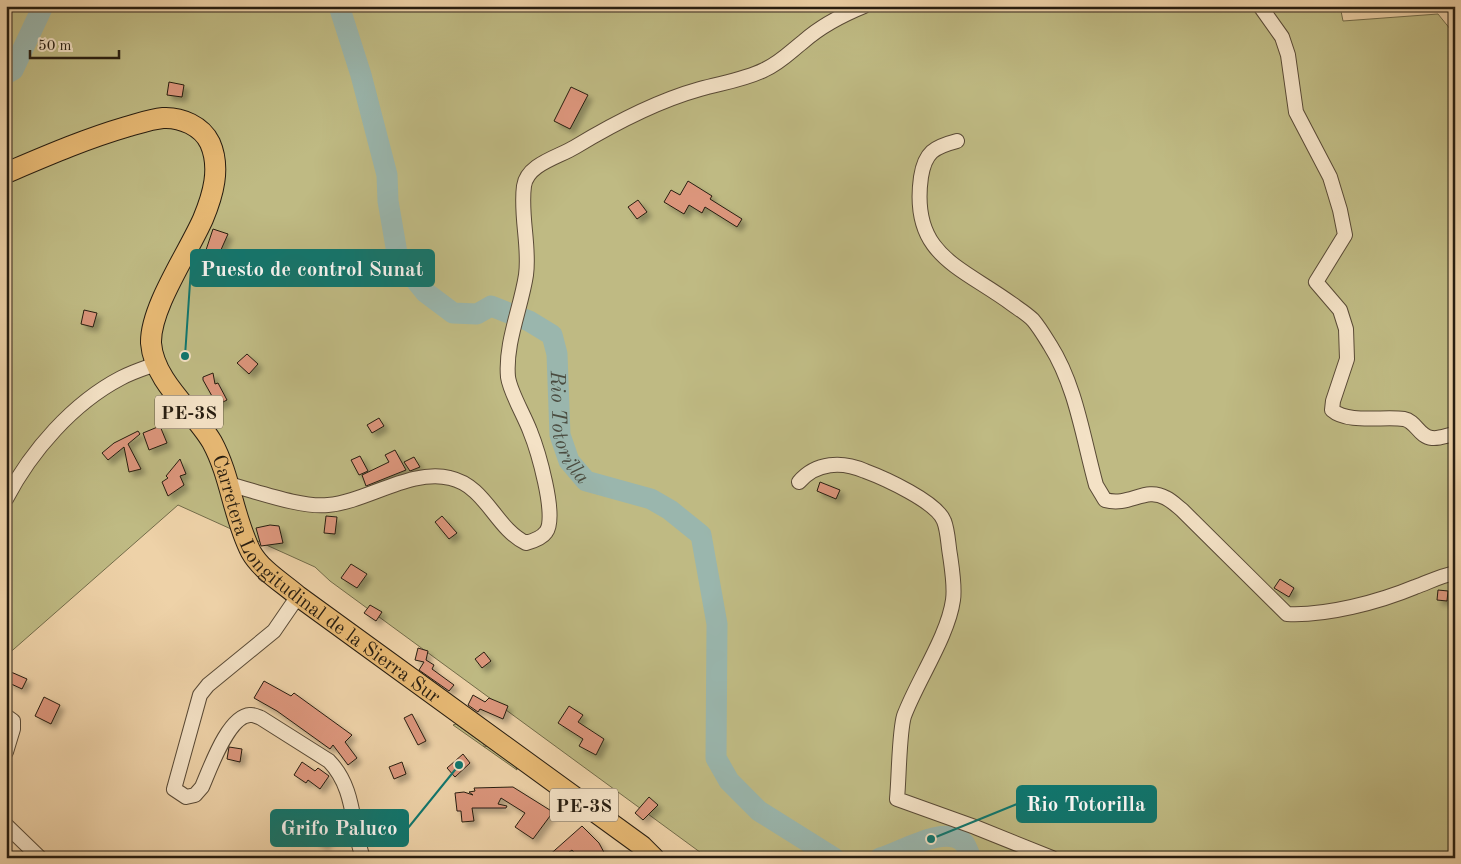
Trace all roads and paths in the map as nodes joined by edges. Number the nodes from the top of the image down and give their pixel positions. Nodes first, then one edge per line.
1 (864, 6) edge
2 (1260, 6) edge
3 (957, 142) dead end
4 (6, 173) edge
5 (156, 364) junction
6 (1455, 434) edge
7 (799, 482) dead end
8 (228, 484) junction
9 (6, 499) edge
10 (1455, 573) edge
11 (298, 596) junction
12 (6, 716) edge
13 (6, 752) edge
14 (6, 825) edge
15 (652, 857) edge
16 (40, 858) edge
17 (363, 858) edge
18 (1052, 858) edge

1 - 8 street
2 - 6 street
3 - 10 street
4 - 5 highway, Carretera Longitudinal de la Sierra Sur / PE-3S
5 - 8 highway, Carretera Longitudinal de la Sierra Sur / PE-3S
5 - 9 street
7 - 18 street
8 - 11 highway, Carretera Longitudinal de la Sierra Sur / PE-3S
11 - 15 highway, Carretera Longitudinal de la Sierra Sur / PE-3S
11 - 17 street
12 - 13 street
14 - 16 street

